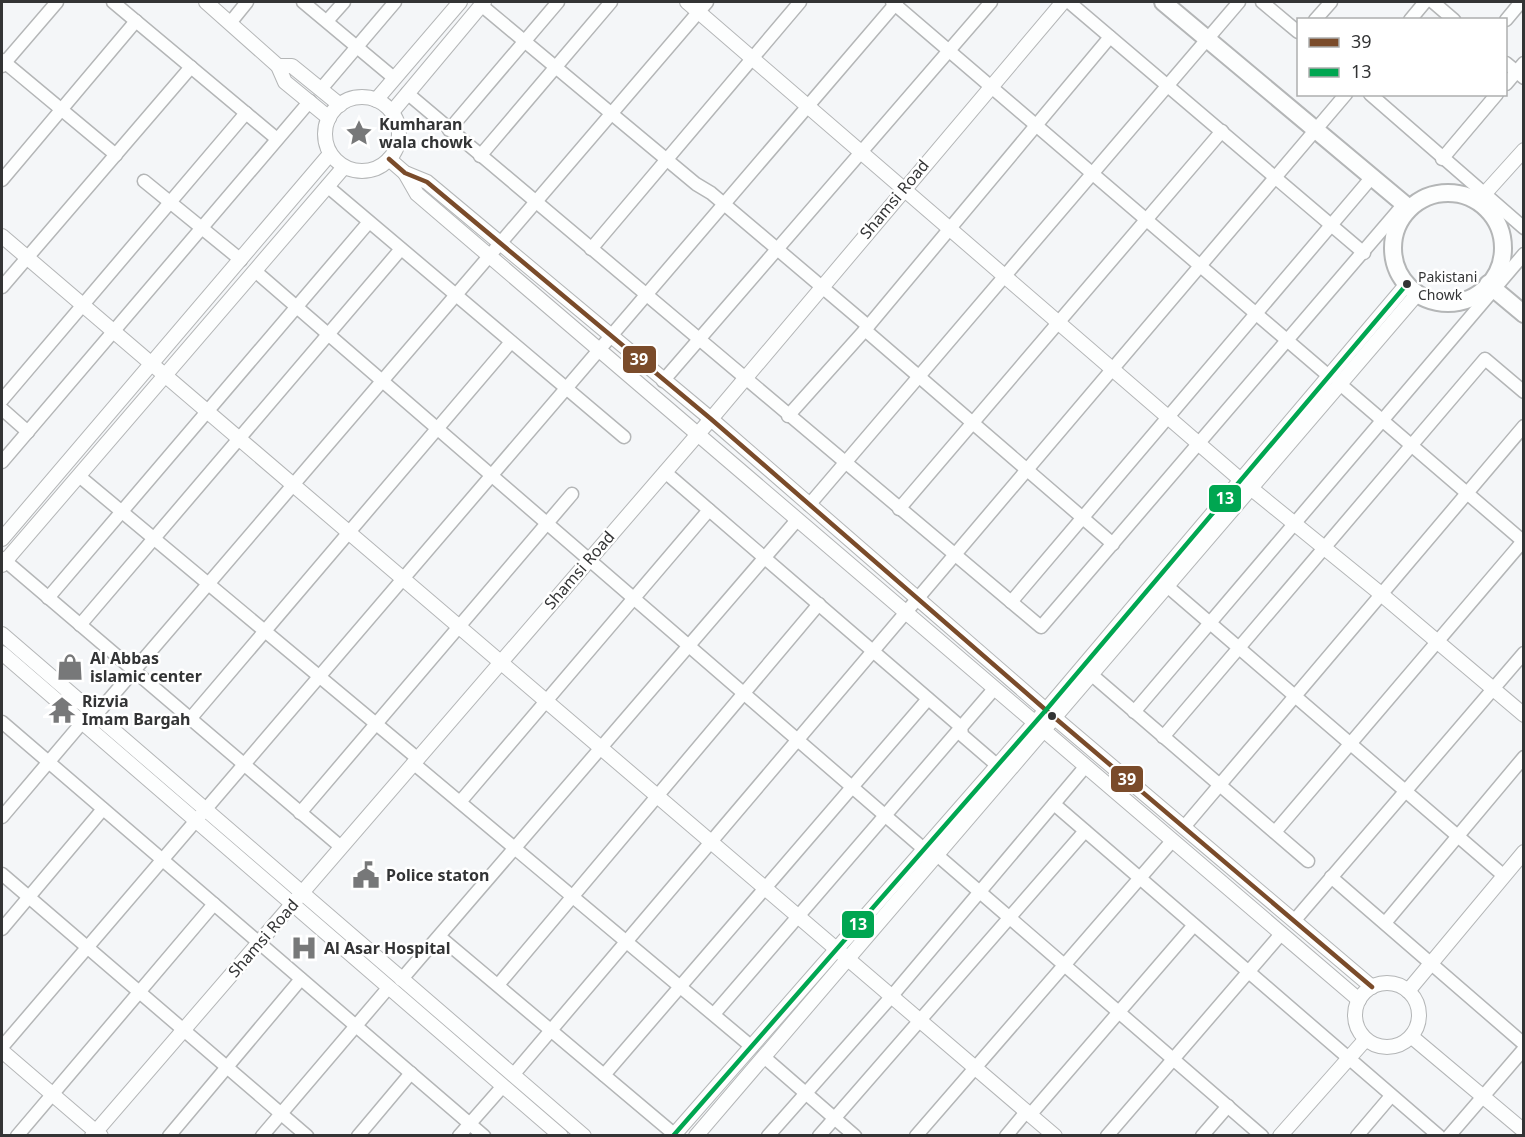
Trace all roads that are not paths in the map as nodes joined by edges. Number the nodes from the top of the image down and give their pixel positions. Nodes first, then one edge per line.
1 (57, 2) edge
2 (113, 2) edge
3 (206, 2) edge
4 (247, 2) edge
5 (303, 2) edge
6 (344, 2) edge
7 (395, 2) edge
8 (460, 2) edge
9 (558, 2) edge
10 (611, 2) edge
11 (687, 2) edge
12 (800, 2) edge
13 (895, 2) edge
14 (991, 2) edge
15 (1063, 2) edge
16 (1069, 2) edge
17 (1162, 2) edge
18 (1239, 2) edge
19 (1262, 2) edge
20 (1330, 2) edge
21 (1425, 2) edge
22 (1433, 2) edge
23 (1521, 2) edge
24 (483, 3) edge
25 (703, 6) edge
26 (1318, 18) edge
27 (1412, 18) edge
28 (1452, 18) edge
29 (1507, 19) edge
30 (136, 21) junction
31 (327, 21) junction
32 (230, 23) junction
33 (1297, 30) edge
34 (1110, 37) junction
35 (1207, 39) junction
36 (524, 41) junction
37 (357, 46) junction
38 (948, 51) junction
39 (753, 58) junction
40 (3, 63) edge
41 (1507, 64) edge
42 (278, 66) junction
43 (191, 67) junction
44 (556, 67) junction
45 (1521, 71) edge
46 (394, 78) junction
47 (1507, 83) edge
48 (1167, 85) junction
49 (990, 87) junction
50 (321, 89) junction
51 (407, 93) junction
52 (1344, 96) edge
53 (1372, 96) edge
54 (1495, 96) edge
55 (376, 100) junction
56 (310, 101) junction
57 (340, 105) junction
58 (807, 105) junction
59 (61, 109) junction
60 (392, 112) junction
61 (611, 113) junction
62 (246, 114) junction
63 (329, 118) junction
64 (1036, 126) junction
65 (449, 130) junction
66 (1316, 130) junction
67 (1222, 131) junction
68 (278, 139) junction
69 (1524, 150) edge
70 (862, 151) junction
71 (116, 154) junction
72 (330, 154) junction
73 (480, 156) junction
74 (389, 159) junction
75 (1442, 159) junction
76 (667, 160) junction
77 (344, 167) junction
78 (405, 173) junction
79 (1092, 173) junction
80 (1275, 177) junction
81 (1372, 177) junction
82 (2, 180) edge
83 (144, 181) dead end
84 (327, 186) junction
85 (904, 187) junction
86 (1481, 198) junction
87 (171, 202) junction
88 (535, 202) junction
89 (723, 203) junction
90 (1406, 206) junction
91 (1146, 220) junction
92 (369, 222) junction
93 (1332, 225) junction
94 (202, 228) junction
95 (951, 228) junction
96 (1524, 228) edge
97 (2, 236) edge
98 (499, 242) junction
99 (401, 249) junction
100 (591, 249) junction
101 (777, 249) junction
102 (1364, 253) junction
103 (1524, 254) edge
104 (488, 255) junction
105 (27, 258) junction
106 (241, 260) junction
107 (1200, 265) junction
108 (255, 271) junction
109 (1005, 275) junction
110 (821, 286) junction
111 (1492, 286) junction
112 (2, 287) edge
113 (1413, 289) junction
114 (454, 294) junction
115 (646, 296) junction
116 (82, 306) junction
117 (297, 307) junction
118 (1256, 314) junction
119 (1524, 314) edge
120 (1059, 322) junction
121 (866, 328) junction
122 (113, 332) junction
123 (328, 334) junction
124 (611, 337) junction
125 (698, 340) junction
126 (1288, 341) junction
127 (511, 342) junction
128 (599, 351) junction
129 (152, 364) junction
130 (1112, 368) junction
131 (165, 376) junction
132 (919, 376) junction
133 (744, 378) junction
134 (1335, 380) junction
135 (381, 381) junction
136 (663, 381) junction
137 (567, 389) junction
138 (1524, 392) edge
139 (2, 400) edge
140 (2, 409) edge
141 (208, 411) junction
142 (788, 416) junction
143 (1168, 417) junction
144 (711, 419) junction
145 (1382, 420) junction
146 (973, 423) junction
147 (1524, 426) edge
148 (437, 429) junction
149 (28, 432) junction
150 (697, 435) junction
151 (624, 437) dead end
152 (239, 438) junction
153 (1200, 444) junction
154 (1412, 445) junction
155 (2, 462) edge
156 (845, 464) junction
157 (1026, 468) junction
158 (665, 472) junction
159 (79, 476) junction
160 (492, 476) junction
161 (293, 484) junction
162 (1247, 484) junction
163 (1467, 493) junction
164 (572, 494) dead end
165 (809, 505) junction
166 (899, 509) junction
167 (709, 510) junction
168 (122, 512) junction
169 (1083, 517) junction
170 (797, 520) junction
171 (547, 523) junction
172 (1294, 523) junction
173 (349, 532) junction
174 (2, 539) edge
175 (154, 539) junction
176 (1523, 541) edge
177 (1113, 543) junction
178 (1324, 548) junction
179 (953, 555) junction
180 (764, 558) junction
181 (588, 560) junction
182 (3, 562) edge
183 (404, 579) junction
184 (208, 584) junction
185 (1167, 586) junction
186 (1381, 594) junction
187 (48, 598) junction
188 (633, 598) junction
189 (916, 598) junction
190 (1011, 602) junction
191 (819, 604) junction
192 (904, 612) junction
193 (1210, 622) junction
194 (80, 625) junction
195 (460, 626) junction
196 (265, 632) junction
197 (3, 638) edge
198 (1436, 642) junction
199 (689, 646) junction
200 (1239, 648) junction
201 (872, 651) junction
202 (2, 653) edge
203 (1524, 653) edge
204 (500, 660) junction
205 (134, 671) junction
206 (1092, 675) junction
207 (319, 677) junction
208 (994, 689) junction
209 (1492, 690) junction
210 (744, 693) junction
211 (1295, 696) junction
212 (928, 699) junction
213 (547, 700) junction
214 (1134, 712) junction
215 (1051, 714) junction
216 (1524, 715) edge
217 (89, 717) junction
218 (190, 719) junction
219 (2, 722) edge
220 (376, 724) junction
221 (961, 727) junction
222 (1039, 728) junction
223 (1163, 737) junction
224 (797, 740) junction
225 (1351, 744) junction
226 (602, 748) junction
227 (1524, 757) edge
228 (415, 761) junction
229 (48, 762) junction
230 (244, 765) junction
231 (998, 766) junction
232 (1085, 767) junction
233 (1219, 785) junction
234 (852, 787) junction
235 (1405, 791) junction
236 (657, 796) junction
237 (460, 802) junction
238 (1054, 804) junction
239 (103, 809) junction
240 (300, 813) junction
241 (200, 815) junction
242 (885, 815) junction
243 (2, 817) edge
244 (1184, 827) junction
245 (1085, 831) junction
246 (1275, 832) junction
247 (1459, 837) junction
248 (1172, 841) junction
249 (711, 842) junction
250 (341, 848) junction
251 (516, 849) junction
252 (1524, 852) edge
253 (931, 853) junction
254 (162, 860) junction
255 (1308, 861) dead end
256 (2, 874) edge
257 (1503, 875) junction
258 (1332, 877) junction
259 (1140, 878) junction
260 (765, 889) junction
261 (979, 892) junction
262 (573, 896) junction
263 (28, 897) junction
264 (297, 899) junction
265 (214, 904) junction
266 (797, 917) junction
267 (1009, 918) junction
268 (1294, 921) junction
269 (1385, 923) junction
270 (1194, 925) junction
271 (2, 929) edge
272 (1281, 934) junction
273 (440, 937) junction
274 (627, 941) junction
275 (259, 943) junction
276 (87, 947) junction
277 (842, 956) junction
278 (1431, 962) junction
279 (1064, 965) junction
280 (1248, 972) junction
281 (301, 979) junction
282 (395, 984) junction
283 (498, 985) junction
284 (681, 986) junction
285 (1372, 987) junction
286 (1408, 990) junction
287 (139, 992) junction
288 (891, 997) junction
289 (1359, 1000) junction
290 (1119, 1012) junction
291 (714, 1014) junction
292 (918, 1020) junction
293 (356, 1026) junction
294 (184, 1030) junction
295 (552, 1031) junction
296 (1412, 1037) junction
297 (1365, 1040) junction
298 (1524, 1044) edge
299 (752, 1047) junction
300 (2, 1049) edge
301 (1524, 1049) edge
302 (764, 1057) junction
303 (1173, 1059) junction
304 (1348, 1059) junction
305 (227, 1067) junction
306 (975, 1068) junction
307 (411, 1073) junction
308 (604, 1075) junction
309 (513, 1076) junction
310 (503, 1086) junction
311 (806, 1093) junction
312 (52, 1094) junction
313 (1391, 1096) junction
314 (1483, 1097) junction
315 (1228, 1106) junction
316 (1028, 1113) junction
317 (281, 1114) junction
318 (834, 1118) junction
319 (470, 1124) junction
320 (1524, 1131) edge
321 (96, 1134) edge
322 (674, 1135) edge
323 (17, 1136) edge
324 (169, 1136) edge
325 (262, 1136) edge
326 (307, 1136) edge
327 (358, 1136) edge
328 (459, 1136) edge
329 (484, 1136) edge
330 (561, 1136) edge
331 (584, 1136) edge
332 (696, 1136) edge
333 (768, 1136) edge
334 (819, 1136) edge
335 (855, 1136) edge
336 (916, 1136) edge
337 (1006, 1136) edge
338 (1055, 1136) edge
339 (1107, 1136) edge
340 (1203, 1136) edge
341 (1262, 1136) edge
342 (1280, 1136) edge
343 (1357, 1136) edge
344 (1438, 1136) edge
345 (1449, 1136) edge

1 - 40 street
2 - 30 street
3 - 32 street
4 - 32 street
5 - 31 street
6 - 31 street
7 - 37 street
8 - 46 street
9 - 36 street
10 - 44 street
11 - 25 street
12 - 39 street
13 - 38 street
13 - 58 street
14 - 38 street
15 - 49 street, Shamsi Road
16 - 34 street
17 - 35 main road
18 - 35 street
19 - 33 street
20 - 26 street
21 - 27 street
22 - 28 street
23 - 29 street
24 - 36 street
24 - 51 street
25 - 39 street
25 - 61 street
30 - 43 street
30 - 59 street
31 - 37 street
32 - 42 street
34 - 48 street
34 - 64 street
35 - 48 street
35 - 66 main road
36 - 44 street
36 - 65 street
37 - 46 street
37 - 50 street
38 - 49 street
38 - 70 street
39 - 58 street
39 - 76 street
40 - 59 street
41 - 45 street
42 - 50 street
42 - 56 street
43 - 62 street
43 - 71 street
44 - 61 street
44 - 73 street
45 - 47 street
46 - 55 street
48 - 67 street
48 - 79 street
49 - 64 street
49 - 85 street, Shamsi Road
50 - 57 street
51 - 60 street
51 - 65 street
52 - 66 street
53 - 75 street
54 - 75 street
55 - 57 street
55 - 60 street
56 - 63 street
56 - 68 street
57 - 63 street
58 - 70 street
58 - 89 street
59 - 71 street
59 - 82 street
60 - 74 street
61 - 76 street
61 - 88 street
62 - 68 street
62 - 87 street
63 - 72 street
64 - 79 street
64 - 95 street
65 - 73 street
66 - 80 street
66 - 81 main road
67 - 80 street
67 - 91 street
68 - 94 street
69 - 86 street
70 - 85 street
70 - 101 street
71 - 105 street
72 - 77 street
72 - 106 street
73 - 88 street
74 - 77 street
74 - 78 street
75 - 86 street
76 - 89 street
76 - 100 street
77 - 84 street
78 - 98 street
78 - 104 street
79 - 91 street
79 - 109 street
80 - 93 street
80 - 107 street
81 - 90 main road
81 - 93 street
83 - 87 street
84 - 92 street
84 - 108 street
85 - 95 street
85 - 110 street, Shamsi Road
86 - 90 main road
86 - 96 street
86 - 111 main road
87 - 94 street
87 - 116 street
88 - 98 street
88 - 100 street
89 - 101 street
89 - 115 street
90 - 102 street
90 - 113 main road
91 - 107 street
91 - 120 street
92 - 99 street
92 - 117 street
93 - 102 street
93 - 118 street
94 - 106 street
94 - 122 street
95 - 109 street
95 - 121 street
97 - 105 street
98 - 104 street
98 - 124 street
99 - 114 street
99 - 123 street
100 - 115 street
101 - 110 street
101 - 125 street
102 - 126 street
103 - 111 street
104 - 114 street
104 - 128 street
105 - 112 street
105 - 116 street
106 - 129 street
107 - 118 street
107 - 130 street
108 - 117 street
108 - 131 street
109 - 120 street
109 - 132 street
110 - 121 street
110 - 133 street, Shamsi Road
111 - 113 main road
111 - 119 main road
111 - 145 street
113 - 134 street
114 - 127 street
114 - 135 street
115 - 124 street
115 - 125 street
116 - 122 street
116 - 139 street
117 - 123 street
117 - 141 street
118 - 126 street
118 - 143 street
120 - 130 street
120 - 146 street
121 - 132 street
121 - 142 street
122 - 129 street
122 - 149 street
123 - 135 street
123 - 152 street
124 - 128 street
124 - 136 street
125 - 133 street
125 - 136 street
126 - 134 street
126 - 153 street
127 - 137 street
127 - 148 street
128 - 137 street
128 - 150 street
129 - 131 street
129 - 174 street
130 - 143 street
130 - 157 street
131 - 141 street
131 - 159 street
132 - 146 street
132 - 156 street
133 - 142 street
133 - 144 street, Shamsi Road
134 - 145 street
134 - 162 street
135 - 148 street
135 - 161 street
136 - 144 street
137 - 151 street
137 - 160 street
138 - 154 street
140 - 149 street
141 - 152 street
141 - 168 street
142 - 156 street
143 - 153 street
143 - 169 street
144 - 150 street, Shamsi Road
144 - 165 street
145 - 154 street
145 - 172 street
146 - 157 street
146 - 166 street
147 - 163 street
148 - 160 street
148 - 173 street
149 - 155 street
150 - 158 street, Shamsi Road
150 - 170 street
152 - 161 street
152 - 175 street
153 - 162 street
153 - 177 street
154 - 163 street
154 - 178 street
156 - 165 street
156 - 166 street
157 - 169 street
157 - 179 street
158 - 167 street
158 - 181 street, Shamsi Road
159 - 168 street
159 - 182 street
160 - 171 street
160 - 183 street
161 - 173 street
161 - 184 street
162 - 172 street
162 - 185 street
162 - 215 street
163 - 176 street
163 - 186 street
164 - 171 street
165 - 189 street
166 - 179 street
167 - 180 street
167 - 188 street
168 - 175 street
168 - 187 street
169 - 177 street
169 - 190 street
170 - 180 street
170 - 192 street
171 - 181 street
171 - 195 street
172 - 178 street
172 - 193 street
173 - 183 street
173 - 196 street
175 - 184 street
175 - 194 street
176 - 198 street
177 - 190 street
178 - 186 street
178 - 200 street
179 - 189 street
179 - 190 street
180 - 191 street
180 - 199 street
181 - 188 street
181 - 204 street, Shamsi Road
182 - 187 street
183 - 195 street
183 - 207 street
184 - 196 street
184 - 205 street
185 - 193 street
185 - 206 street
186 - 198 street
186 - 211 street
187 - 194 street
188 - 199 street
188 - 213 street
189 - 192 street
189 - 215 street
191 - 201 street
191 - 210 street
192 - 201 street
192 - 208 street
193 - 200 street
193 - 214 street
194 - 205 street
195 - 204 street
195 - 220 street
196 - 207 street
196 - 218 street
197 - 217 street
198 - 209 street
198 - 225 street
199 - 210 street
199 - 226 street
200 - 211 street
200 - 223 street
201 - 212 street
201 - 224 street
202 - 217 street
203 - 209 street
204 - 213 street
204 - 228 street, Shamsi Road
205 - 217 street
205 - 218 street
206 - 214 street
206 - 215 street
207 - 220 street
207 - 230 street
208 - 221 street
208 - 222 street
209 - 216 street
209 - 235 street
210 - 224 street
210 - 236 street
211 - 225 street
211 - 233 street
212 - 221 street
212 - 234 street
213 - 226 street
213 - 237 street
214 - 223 street
215 - 222 street
215 - 244 street
217 - 229 street
217 - 241 street
218 - 230 street
219 - 229 street
220 - 228 street
220 - 240 street
221 - 231 street
221 - 242 street
222 - 231 street
222 - 232 street
222 - 253 street
223 - 233 street
224 - 234 street
224 - 249 street
225 - 235 street
225 - 246 street
226 - 236 street
226 - 251 street
227 - 247 street
228 - 237 street
228 - 250 street, Shamsi Road
229 - 239 street
229 - 243 street
230 - 240 street
230 - 241 street
231 - 253 street
232 - 238 street
232 - 248 street
233 - 244 street
233 - 246 street
234 - 242 street
234 - 260 street
235 - 247 street
235 - 258 street
236 - 249 street
236 - 262 street
237 - 251 street
238 - 245 street
238 - 261 street
239 - 254 street
239 - 263 street
240 - 250 street
241 - 254 street
241 - 264 street
242 - 253 street
242 - 266 street
244 - 268 street
245 - 259 street
245 - 267 street
246 - 255 street
247 - 257 street
247 - 269 street
248 - 259 street
248 - 272 street
249 - 260 street
249 - 274 street
250 - 264 street, Shamsi Road
251 - 262 street
251 - 273 street
252 - 257 street
253 - 261 street
253 - 277 street
254 - 265 street
254 - 276 street
256 - 263 street
257 - 278 street
258 - 268 street
258 - 269 street
259 - 270 street
259 - 279 street
260 - 266 street
260 - 284 street
261 - 267 street
261 - 288 street
262 - 274 street
262 - 283 street
263 - 271 street
263 - 276 street
264 - 275 street, Shamsi Road
264 - 282 street
265 - 275 street
265 - 287 street
266 - 277 street
266 - 291 street
267 - 279 street
267 - 292 street
268 - 285 street
269 - 278 street
270 - 280 street
270 - 290 street
272 - 280 street
272 - 289 street
273 - 282 street
273 - 283 street
274 - 284 street
274 - 295 street
275 - 281 street
275 - 294 street, Shamsi Road
276 - 287 street
276 - 300 street
277 - 288 street
277 - 299 street
277 - 302 street
278 - 286 street
278 - 298 street
279 - 290 street
279 - 306 street
280 - 303 street
280 - 304 street
281 - 293 street
281 - 305 street
282 - 293 street
282 - 309 street
282 - 310 street
283 - 295 street
284 - 291 street
284 - 308 street
285 - 286 street
285 - 289 street
286 - 296 street
287 - 294 street
287 - 312 street
288 - 292 street
288 - 311 street
289 - 297 street
290 - 303 street
290 - 316 street
291 - 299 street
292 - 306 street
292 - 318 street
293 - 307 street
293 - 317 street
294 - 305 street
294 - 321 street, Shamsi Road
295 - 308 street
295 - 309 street
296 - 297 street
296 - 314 street
297 - 304 street
299 - 322 street
300 - 312 street
301 - 314 street
302 - 311 street
302 - 332 street
303 - 315 street
303 - 339 street
304 - 313 street
304 - 342 street
305 - 317 street
305 - 324 street
306 - 316 street
306 - 336 street
307 - 319 street
307 - 327 street
308 - 322 street
309 - 331 street
310 - 319 street
310 - 330 street
311 - 318 street
311 - 333 street
312 - 321 street
312 - 323 street
313 - 343 street
313 - 344 street
314 - 320 street
314 - 345 street
315 - 340 street
315 - 341 street
316 - 337 street
316 - 338 street
317 - 325 street
317 - 326 street
318 - 334 street
318 - 335 street
319 - 328 street
319 - 329 street

